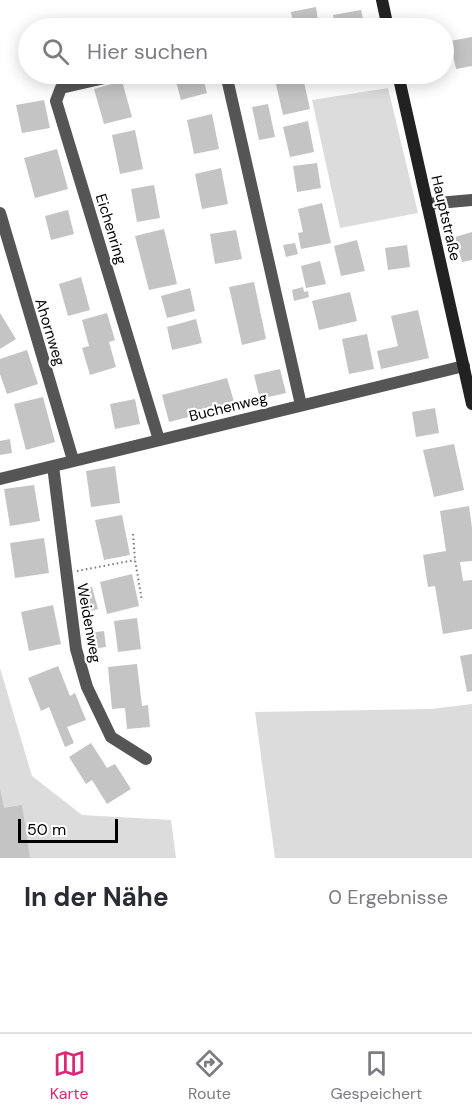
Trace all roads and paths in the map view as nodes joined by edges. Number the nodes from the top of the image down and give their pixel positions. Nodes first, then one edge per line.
1 (382, 0) edge
2 (386, 18) edge
3 (79, 84) edge
4 (228, 84) edge
5 (400, 84) edge
6 (472, 200) edge
7 (427, 204) junction
8 (0, 213) edge
9 (5, 249) edge
10 (464, 366) junction
11 (472, 404) edge
12 (301, 405) junction
13 (159, 440) junction
14 (72, 460) junction
15 (53, 466) junction
16 (0, 479) edge
17 (134, 534) dead end
18 (135, 560) junction
19 (66, 573) junction
20 (142, 601) dead end
21 (146, 759) dead end

1 - 2 street
3 - 13 street, Eichenring
4 - 12 street
5 - 7 street, Hauptstraße
6 - 7 street
7 - 10 street, Hauptstraße
8 - 9 street, Ahornweg
9 - 14 street, Ahornweg
10 - 11 street, Hauptstraße
10 - 12 street, Buchenweg
12 - 13 street, Buchenweg
13 - 14 street, Buchenweg
14 - 15 street, Buchenweg
15 - 16 street, Buchenweg
15 - 19 street, Weidenweg
17 - 18 path
18 - 19 path
18 - 20 path
19 - 21 street, Weidenweg

